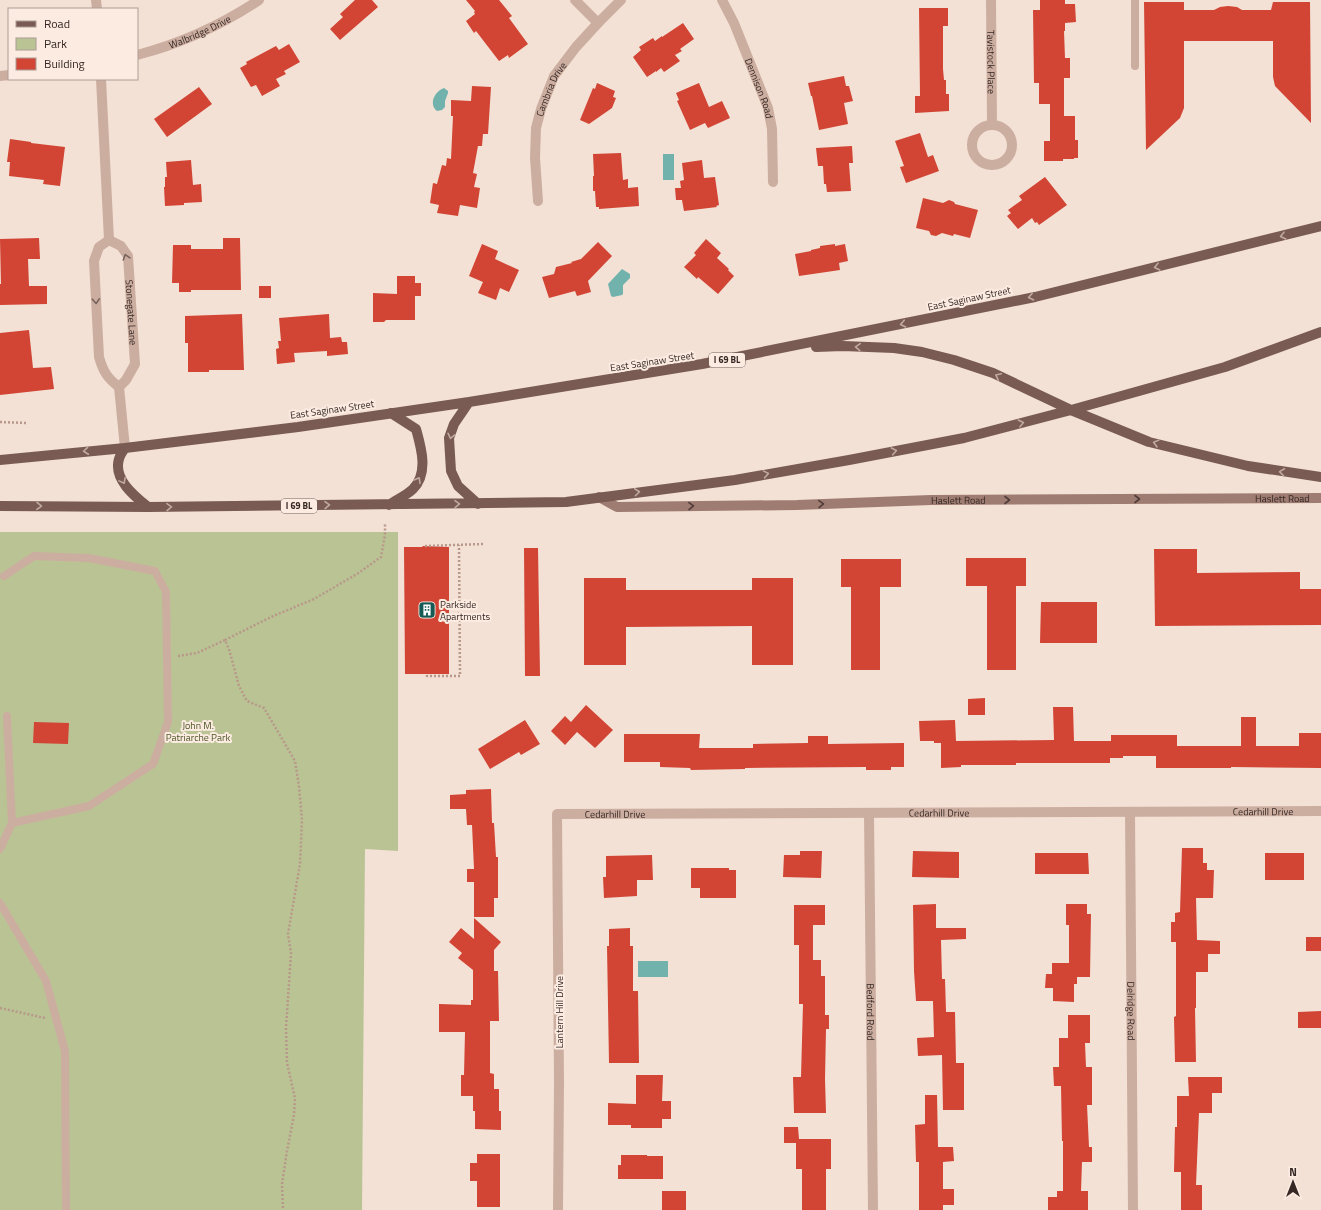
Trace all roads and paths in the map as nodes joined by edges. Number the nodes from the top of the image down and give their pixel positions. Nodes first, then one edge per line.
1 (259, 0) edge
2 (575, 0) edge
3 (621, 0) edge
4 (722, 0) edge
5 (991, 0) edge
6 (1135, 0) edge
7 (598, 23) junction
8 (138, 55) edge
9 (1135, 66) dead end
10 (101, 80) edge
11 (992, 124) junction
12 (773, 182) dead end
13 (538, 201) dead end
14 (1321, 226) edge
15 (109, 240) junction
16 (1321, 332) edge
17 (782, 349) junction
18 (119, 388) junction
19 (469, 402) junction
20 (1071, 410) junction
21 (391, 413) junction
22 (0, 422) edge
23 (26, 423) dead end
24 (125, 448) junction
25 (0, 460) edge
26 (1321, 477) edge
27 (599, 498) junction
28 (1321, 498) edge
29 (478, 504) junction
30 (389, 505) junction
31 (0, 506) edge
32 (148, 507) junction
33 (385, 524) dead end
34 (483, 544) dead end
35 (459, 545) junction
36 (425, 546) dead end
37 (4, 576) dead end
38 (225, 640) junction
39 (168, 658) junction
40 (427, 675) dead end
41 (8, 716) dead end
42 (1321, 811) edge
43 (1130, 812) junction
44 (869, 813) junction
45 (557, 814) joint
46 (12, 823) junction
47 (0, 849) edge
48 (0, 903) edge
49 (0, 1008) edge
50 (57, 1021) junction
51 (66, 1210) edge
52 (283, 1210) edge
53 (558, 1210) edge
54 (874, 1210) edge
55 (1133, 1210) edge

1 - 8 street, Walbridge Drive
2 - 7 street
3 - 7 street, Cambria Drive
4 - 12 street, Dennison Road
5 - 11 street, Tavistock Place
6 - 9 lane
7 - 13 street, Cambria Drive
10 - 15 street
11 - 11 street
14 -> 17 main road, East Saginaw Street / I 69 BL
15 -> 18 street
18 -> 15 street, Stonegate Lane
16 - 20 main road, I 69 BL
17 - 19 main road, East Saginaw Street / I 69 BL
20 -> 17 main road
18 - 24 street
19 - 21 main road, East Saginaw Street / I 69 BL
19 -> 29 main road
26 -> 20 main road
27 -> 20 main road, I 69 BL
21 - 24 main road, East Saginaw Street / I 69 BL
30 -> 21 main road
22 - 23 path
24 -> 25 main road, East Saginaw Street / I 69 BL
24 -> 32 main road
27 -> 28 main road, Haslett Road
27 - 29 main road, I 69 BL
30 -> 29 main road, I 69 BL
32 -> 30 main road, I 69 BL
31 -> 32 main road, I 69 BL
33 - 38 path
34 - 35 path
35 - 36 path
35 - 40 path
37 - 39 lane
38 - 39 path
38 - 52 path
39 - 46 lane
41 - 46 lane
42 - 43 street, Cedarhill Drive
43 - 44 street, Cedarhill Drive
43 - 55 street, Delridge Road
44 - 45 street, Cedarhill Drive
44 - 54 street, Bedford Road
45 - 53 street, Lantern Hill Drive
46 - 47 lane
48 - 50 lane
49 - 50 path
50 - 51 lane

